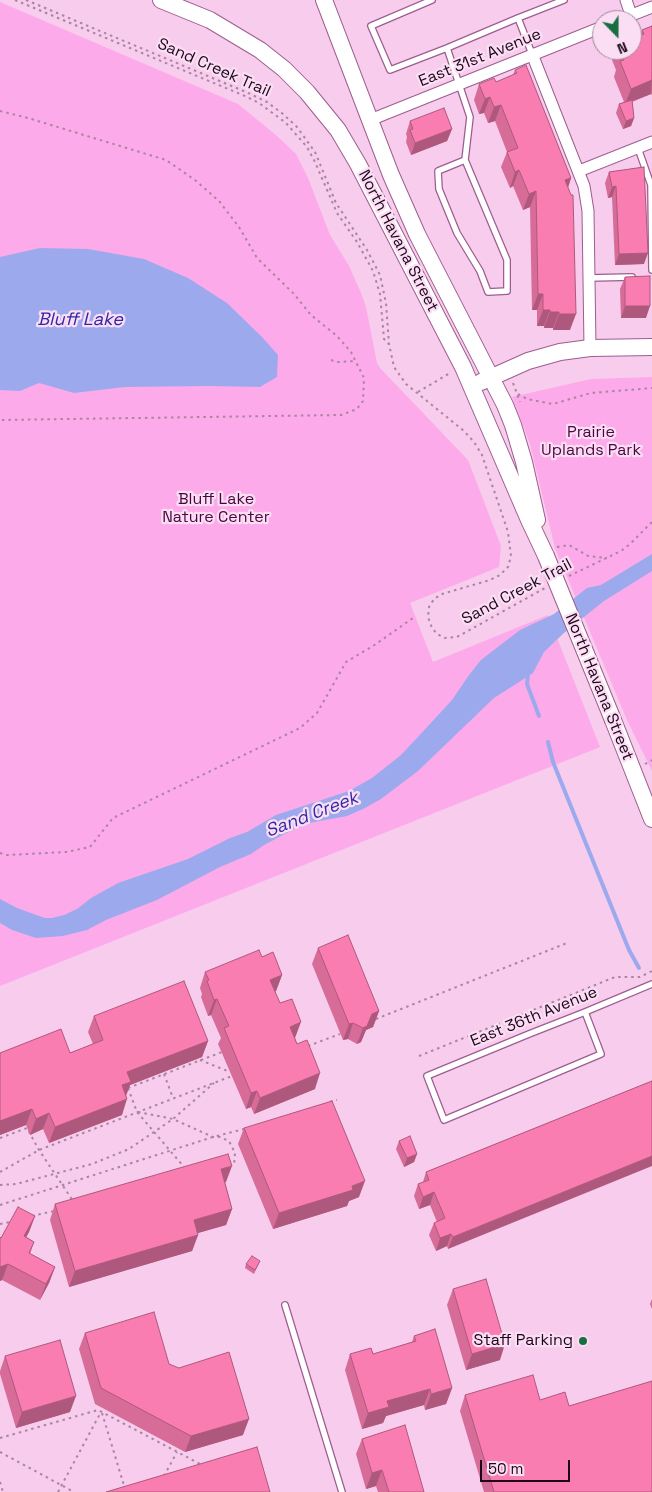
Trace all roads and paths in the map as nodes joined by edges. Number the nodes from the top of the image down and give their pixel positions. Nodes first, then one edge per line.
1 (15, 0) edge
2 (26, 0) edge
3 (162, 0) edge
4 (324, 0) edge
5 (432, 0) edge
6 (564, 0) edge
7 (518, 18) junction
8 (592, 31) edge
9 (447, 48) junction
10 (532, 54) junction
11 (460, 84) junction
12 (0, 111) edge
13 (370, 120) junction
14 (652, 142) edge
15 (638, 148) junction
16 (465, 160) junction
17 (579, 171) junction
18 (652, 270) edge
19 (643, 277) edge
20 (589, 278) junction
21 (389, 344) junction
22 (652, 346) edge
23 (590, 348) junction
24 (331, 360) dead end
25 (356, 361) junction
26 (451, 372) dead end
27 (490, 378) junction
28 (472, 387) junction
29 (652, 388) edge
30 (516, 390) dead end
31 (417, 393) junction
32 (0, 420) edge
33 (652, 522) edge
34 (550, 552) junction
35 (607, 558) junction
36 (566, 578) dead end
37 (550, 586) dead end
38 (412, 618) dead end
39 (652, 819) edge
40 (0, 853) edge
41 (567, 943) dead end
42 (652, 971) edge
43 (652, 984) edge
44 (585, 1012) junction
45 (371, 1021) edge
46 (340, 1034) dead end
47 (304, 1048) edge
48 (222, 1052) dead end
49 (419, 1056) dead end
50 (200, 1060) junction
51 (230, 1072) dead end
52 (164, 1074) junction
53 (232, 1076) dead end
54 (215, 1082) junction
55 (128, 1088) junction
56 (122, 1090) edge
57 (173, 1098) junction
58 (337, 1100) dead end
59 (328, 1103) edge
60 (137, 1112) junction
61 (173, 1119) junction
62 (248, 1128) edge
63 (155, 1133) junction
64 (214, 1136) junction
65 (0, 1138) edge
66 (39, 1150) junction
67 (170, 1151) junction
68 (234, 1166) edge
69 (186, 1170) edge
70 (0, 1172) edge
71 (56, 1174) junction
72 (0, 1185) edge
73 (64, 1185) junction
74 (0, 1205) edge
75 (76, 1206) edge
76 (57, 1210) edge
77 (29, 1217) edge
78 (10, 1222) edge
79 (0, 1224) edge
80 (285, 1305) dead end
81 (102, 1412) junction
82 (0, 1438) edge
83 (0, 1452) edge
84 (177, 1452) junction
85 (205, 1467) edge
86 (163, 1478) edge
87 (0, 1482) edge
88 (62, 1486) junction
89 (3, 1492) edge
90 (58, 1492) edge
91 (74, 1492) edge
92 (126, 1492) edge
93 (342, 1492) edge

1 - 21 path
2 - 21 path, Sand Creek Trail
3 - 28 main road, North Havana Street
4 - 13 main road, North Havana Street
5 - 9 lane
6 - 7 lane
7 - 9 lane
7 - 10 lane
8 - 10 street, East 31st Avenue
9 - 11 lane
10 - 11 street, East 31st Avenue
10 - 17 street
11 - 13 street, East 31st Avenue
11 - 16 lane
12 - 25 path
13 - 27 main road, North Havana Street
14 - 15 street
15 - 17 street
15 - 18 lane
16 - 16 lane
17 - 20 street
19 - 20 lane
20 - 23 street
21 - 31 path, Sand Creek Trail
22 - 23 main road
23 - 27 main road
24 - 25 path
25 - 32 path
26 - 31 path
27 - 28 main road
27 - 34 main road, North Havana Street
28 - 34 main road, North Havana Street
29 - 30 path
31 - 37 path, Sand Creek Trail
33 - 35 path, Sand Creek Trail
34 - 35 path
34 - 39 main road, North Havana Street, bridge
35 - 36 path, Sand Creek Trail
38 - 40 path
41 - 45 path
42 - 49 path
43 - 44 lane, East 36th Avenue
44 - 44 lane, East 36th Avenue
46 - 47 path
48 - 50 path
50 - 51 path
50 - 52 path
52 - 55 path
52 - 57 path
53 - 54 path
54 - 57 path
54 - 61 path
55 - 56 path
55 - 60 path
57 - 60 path
58 - 59 path
60 - 61 path
60 - 63 path
60 - 66 path
61 - 63 path
61 - 64 path
62 - 64 path
63 - 67 path
63 - 71 path
64 - 67 path
64 - 68 path
65 - 66 path
66 - 70 path
66 - 71 path
67 - 69 path
67 - 73 path
71 - 72 path
71 - 73 path
73 - 74 path
73 - 75 path
76 - 77 path
78 - 79 path
80 - 93 lane
81 - 82 path
81 - 84 path
81 - 88 path
81 - 92 path
83 - 88 path
84 - 85 path
84 - 86 path
87 - 89 path
88 - 90 path
88 - 91 path

